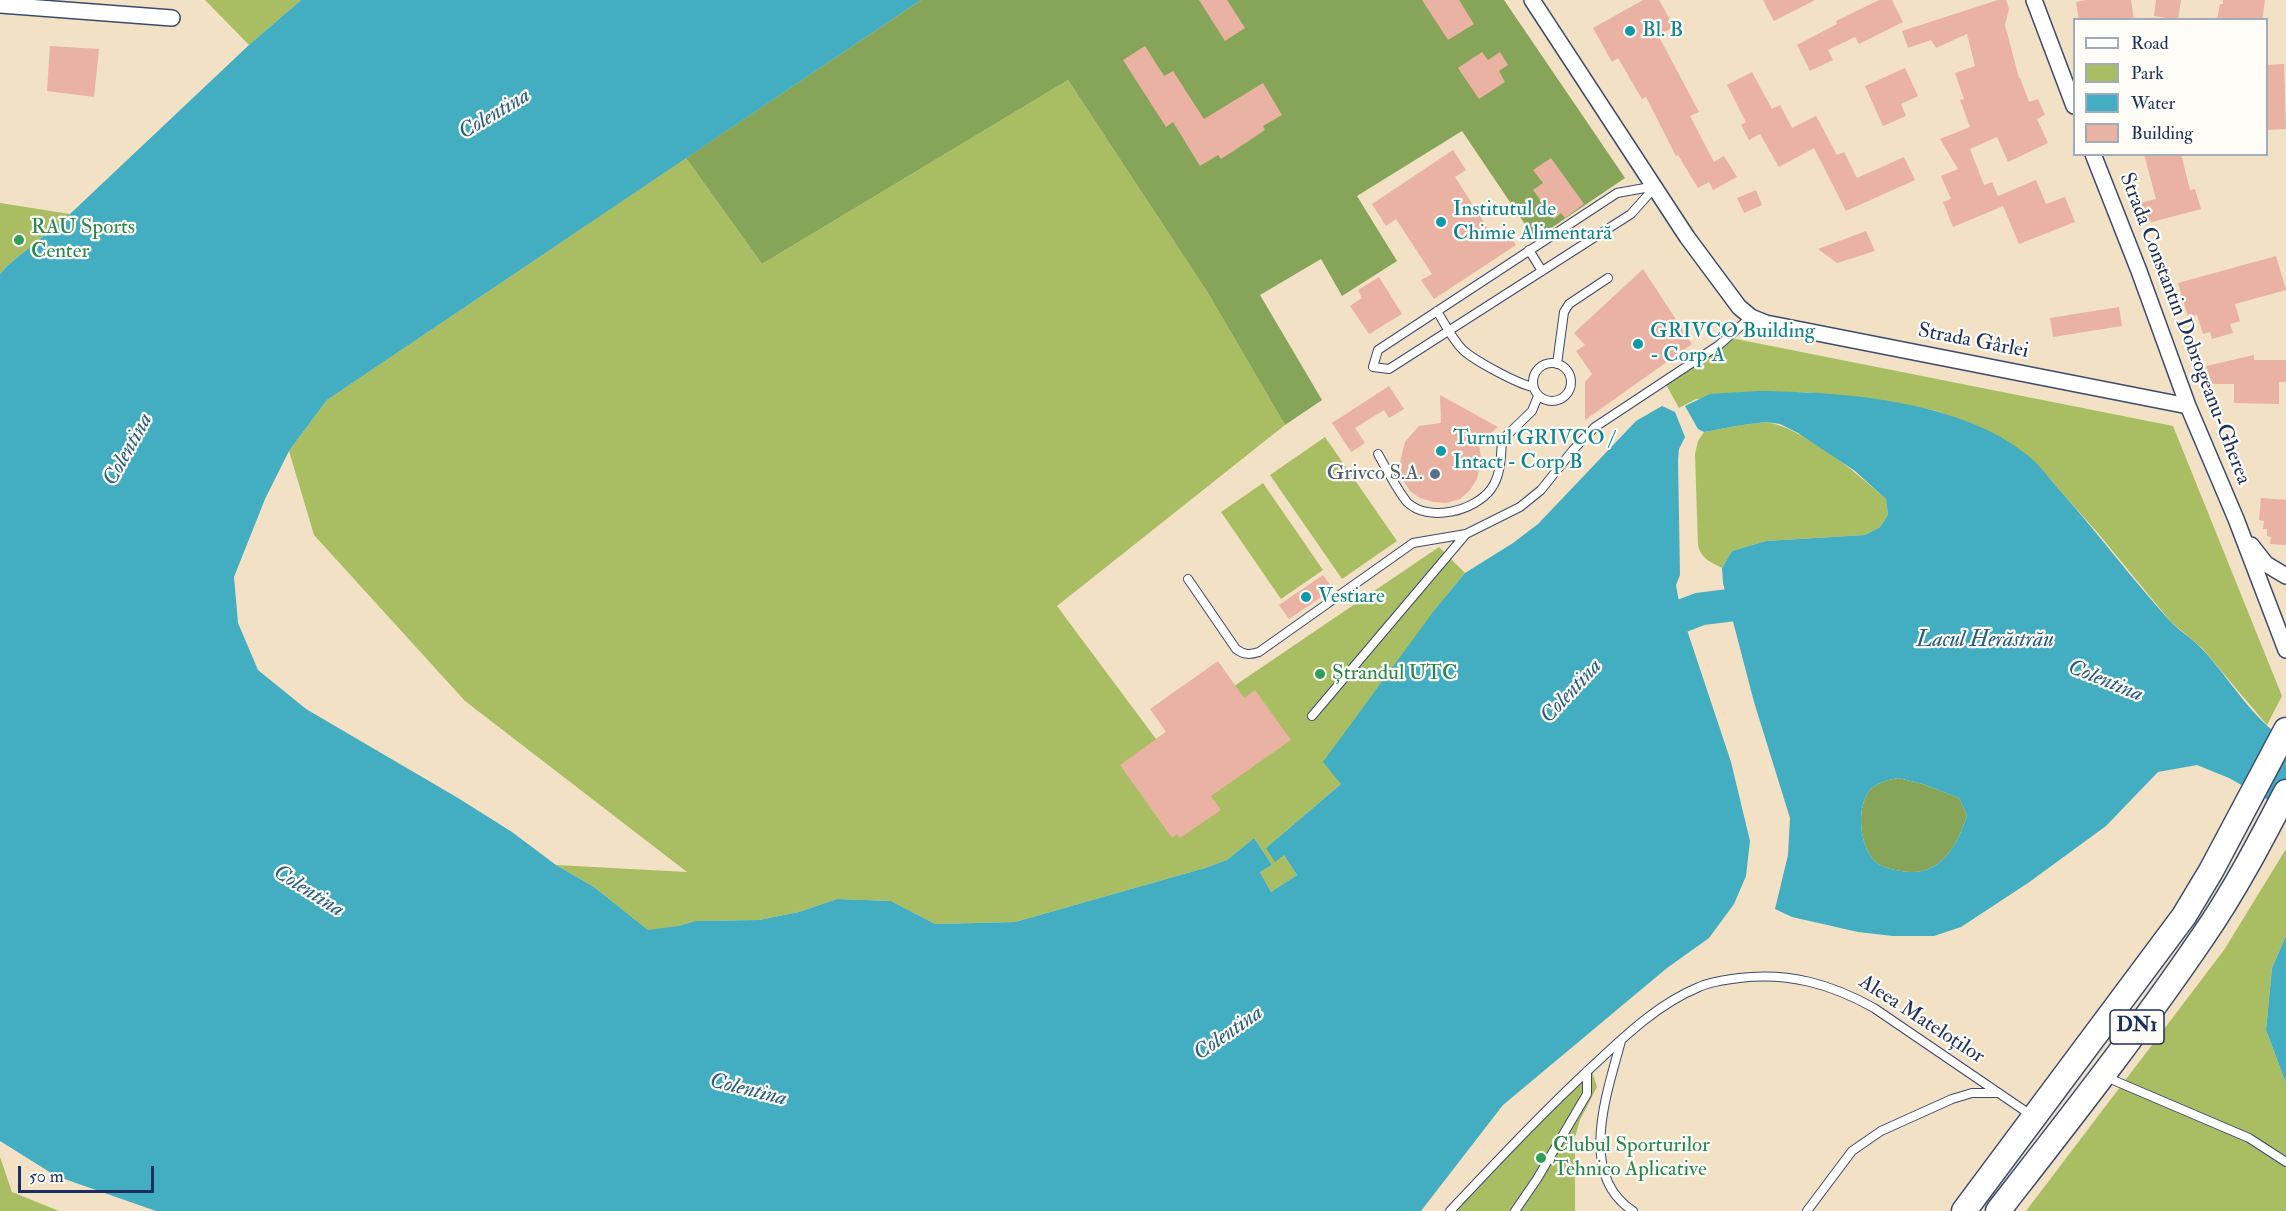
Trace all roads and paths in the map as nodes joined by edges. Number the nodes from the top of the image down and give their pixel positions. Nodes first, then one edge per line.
1 (1532, 0) edge
2 (2034, 0) edge
3 (0, 5) edge
4 (110, 6) edge
5 (172, 18) dead end
6 (2073, 103) edge
7 (2094, 156) edge
8 (1656, 186) junction
9 (1529, 250) junction
10 (1542, 271) junction
11 (1608, 278) dead end
12 (1437, 310) junction
13 (1750, 317) junction
14 (1449, 331) junction
15 (1557, 364) junction
16 (1533, 387) junction
17 (1538, 396) junction
18 (2188, 406) junction
19 (1378, 454) dead end
20 (2236, 519) junction
21 (1466, 534) junction
22 (2286, 576) edge
23 (1188, 579) dead end
24 (2286, 650) edge
25 (1311, 716) dead end
26 (2286, 730) edge
27 (2286, 792) edge
28 (1622, 1039) junction
29 (1587, 1071) junction
30 (2102, 1076) junction
31 (1999, 1093) junction
32 (2035, 1117) junction
33 (2286, 1162) edge
34 (1450, 1211) edge
35 (1515, 1211) edge
36 (1633, 1211) edge
37 (1807, 1211) edge
38 (1964, 1211) edge
39 (1998, 1211) edge

1 - 8 street
2 - 6 street
3 - 4 street
4 - 5 street
7 - 18 street, Strada Constantin Dobrogeanu-Gherea
8 - 9 lane
8 - 10 lane
8 - 13 street
9 - 10 lane
9 - 12 lane
10 - 14 lane
11 - 15 lane
12 - 14 lane
12 - 14 lane
13 - 18 street, Strada Gârlei
13 - 21 lane
14 - 16 lane
15 - 16 lane
15 - 17 lane
16 - 17 lane
17 - 19 lane
18 - 20 street, Strada Constantin Dobrogeanu-Gherea
20 - 22 street, Strada Constantin Dobrogeanu-Gherea
20 - 24 street, Strada Constantin Dobrogeanu-Gherea
21 - 23 lane
21 - 25 lane
26 - 32 main road, DN1
27 - 30 main road, DN1
28 - 29 lane, Aleea Mateloților
28 - 31 lane, Aleea Mateloților
28 - 36 lane
29 - 34 lane, Aleea Mateloților
29 - 35 lane
30 - 33 lane
30 - 39 main road, DN1
31 - 32 lane, Aleea Mateloților
31 - 37 lane, Aleea Mateloților
32 - 38 main road, DN1

